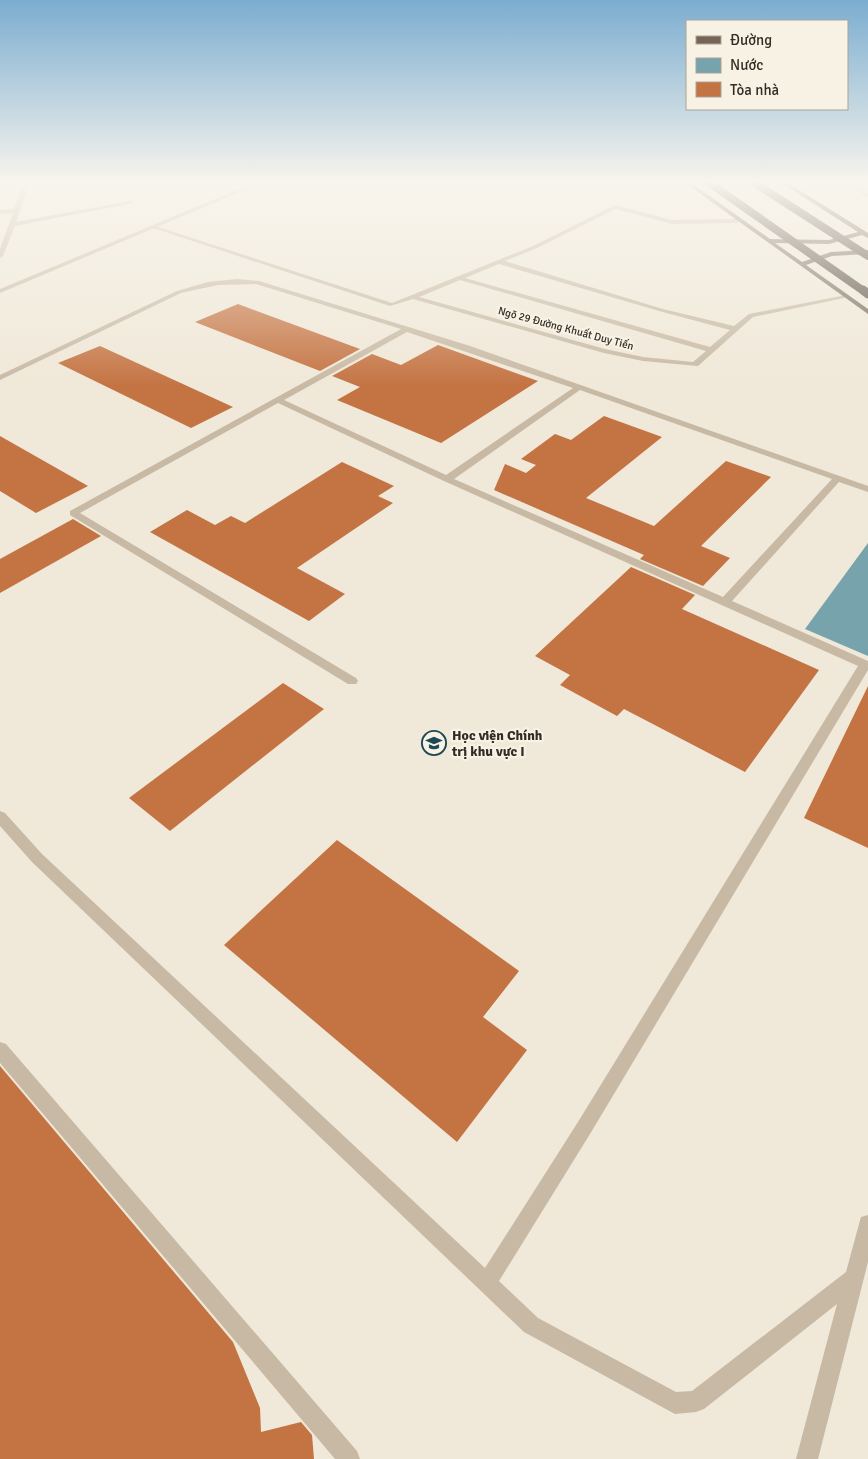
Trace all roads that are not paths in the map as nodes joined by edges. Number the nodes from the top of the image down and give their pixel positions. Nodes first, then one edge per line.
1 (97, 250) edge
2 (224, 250) edge
3 (525, 250) edge
4 (781, 250) edge
5 (805, 250) edge
6 (868, 252) edge
7 (500, 262) junction
8 (803, 264) junction
9 (460, 278) junction
10 (0, 290) edge
11 (868, 294) edge
12 (846, 296) junction
13 (413, 297) junction
14 (868, 312) edge
15 (735, 329) junction
16 (405, 330) junction
17 (711, 350) junction
18 (0, 378) edge
19 (579, 388) junction
20 (278, 400) junction
21 (447, 479) junction
22 (837, 479) junction
23 (868, 489) edge
24 (726, 602) junction
25 (866, 666) edge
26 (352, 680) dead end
27 (0, 817) edge
28 (0, 1050) edge
29 (868, 1224) edge
30 (853, 1279) junction
31 (487, 1282) junction
32 (349, 1459) edge
33 (807, 1459) edge

1 - 10 street
2 - 13 street
3 - 7 street
4 - 8 main road
5 - 11 highway, bridge
6 - 8 main road
7 - 9 street
7 - 15 street
8 - 12 main road
9 - 13 street
9 - 17 street
12 - 14 main road
12 - 15 street, Ngõ 29 Đường Khuất Duy Tiến
13 - 17 street, Ngõ 29 Đường Khuất Duy Tiến
15 - 17 street, Ngõ 29 Đường Khuất Duy Tiến
16 - 18 street
16 - 19 street
16 - 20 street
19 - 21 street
19 - 22 street
20 - 21 street
20 - 26 street
21 - 24 street
22 - 23 street
22 - 24 street
24 - 25 street
25 - 31 street
27 - 31 street
28 - 32 street
29 - 30 street
30 - 31 street
30 - 33 street

